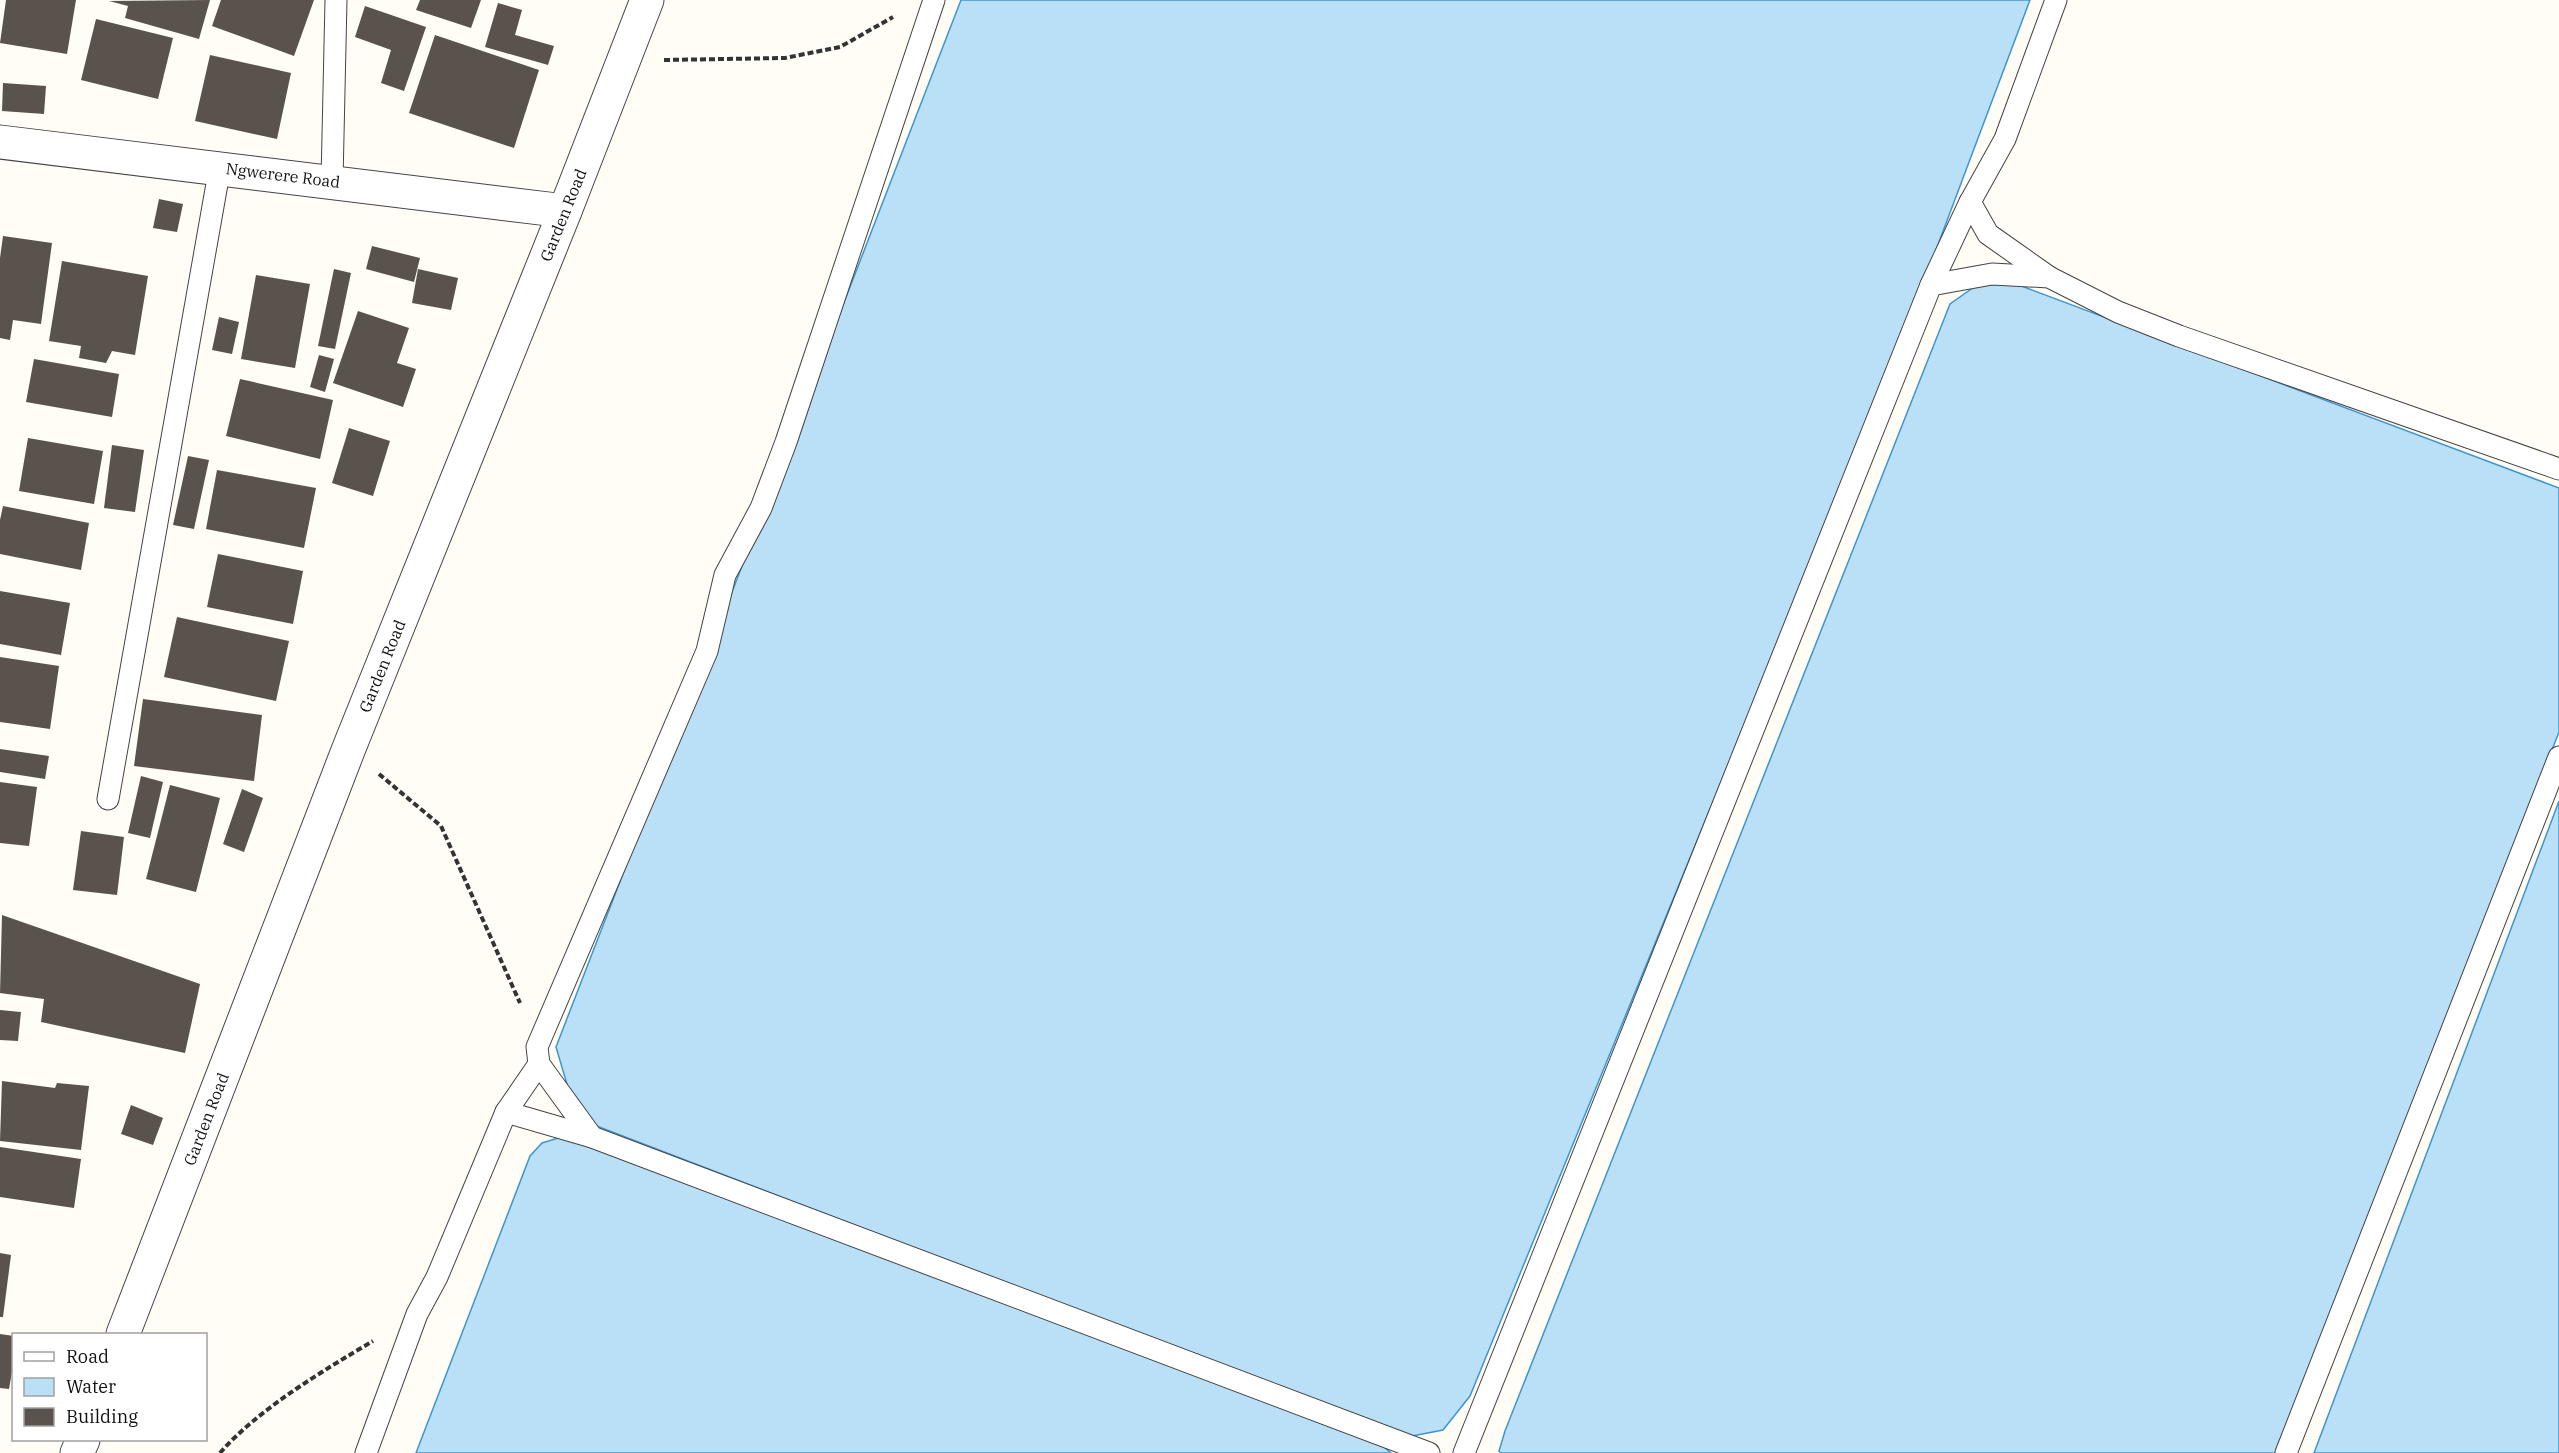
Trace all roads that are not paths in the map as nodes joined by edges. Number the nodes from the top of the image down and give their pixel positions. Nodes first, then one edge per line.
1 (336, 0) edge
2 (647, 0) edge
3 (934, 0) edge
4 (2056, 0) edge
5 (0, 142) edge
6 (220, 168) junction
7 (332, 181) junction
8 (1970, 202) junction
9 (565, 211) junction
10 (2049, 277) junction
11 (1930, 285) junction
12 (2559, 469) edge
13 (2559, 757) edge
14 (108, 798) dead end
15 (538, 1056) junction
16 (506, 1112) junction
17 (592, 1137) junction
18 (124, 1333) edge
19 (366, 1453) edge
20 (1429, 1453) edge
21 (1464, 1453) edge
22 (2286, 1453) edge

1 - 7 lane
2 - 9 street, Garden Road
3 - 15 lane
4 - 8 lane
5 - 6 street, Ngwerere Road
6 - 7 street, Ngwerere Road
6 - 14 lane
7 - 9 street, Ngwerere Road
8 - 10 lane
8 - 11 lane
9 - 18 street, Garden Road
10 - 11 lane
10 - 12 lane
11 - 21 lane
13 - 22 lane
15 - 16 lane
15 - 17 lane
16 - 17 lane
16 - 19 lane
17 - 20 lane

